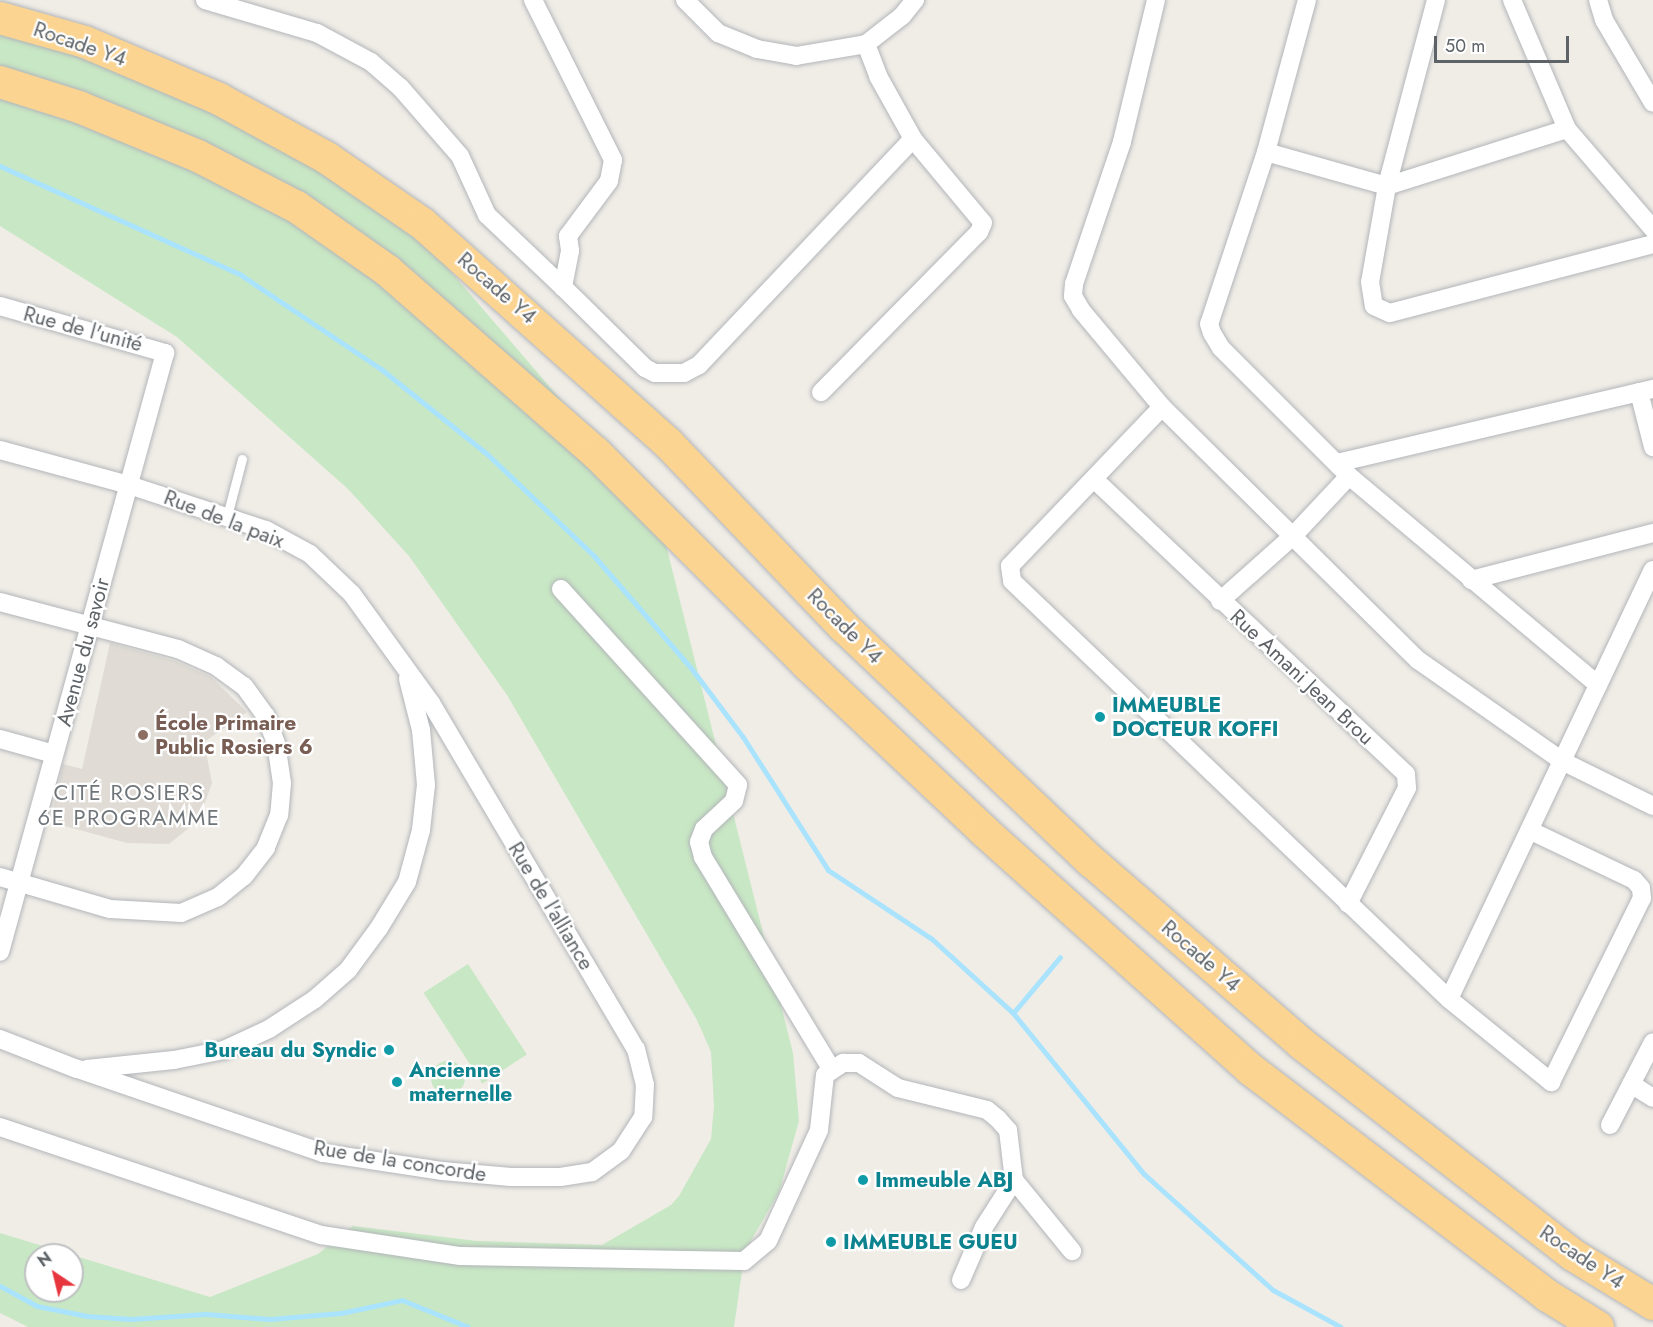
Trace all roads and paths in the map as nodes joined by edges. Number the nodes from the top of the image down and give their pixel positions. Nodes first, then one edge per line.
1 (205, 0) edge
2 (533, 0) edge
3 (686, 0) edge
4 (915, 0) edge
5 (1156, 0) edge
6 (1308, 0) edge
7 (1436, 0) edge
8 (1512, 0) edge
9 (1598, 0) edge
10 (0, 18) edge
11 (867, 44) junction
12 (0, 82) edge
13 (1653, 103) edge
14 (1567, 129) junction
15 (913, 138) junction
16 (1266, 152) junction
17 (1387, 186) junction
18 (1653, 229) edge
19 (1653, 244) edge
20 (563, 287) junction
21 (0, 306) edge
22 (165, 353) joint
23 (1646, 391) edge
24 (821, 392) dead end
25 (1162, 407) junction
26 (1653, 447) edge
27 (0, 450) edge
28 (242, 459) dead end
29 (1343, 470) junction
30 (1095, 480) junction
31 (129, 485) junction
32 (227, 516) junction
33 (1653, 533) edge
34 (1293, 536) junction
35 (1653, 570) edge
36 (1471, 580) junction
37 (561, 589) dead end
38 (1220, 601) junction
39 (0, 602) edge
40 (90, 626) junction
41 (406, 671) junction
42 (1598, 685) junction
43 (0, 740) edge
44 (54, 754) junction
45 (1562, 761) junction
46 (1653, 806) edge
47 (1529, 830) junction
48 (0, 878) edge
49 (19, 883) junction
50 (1348, 904) junction
51 (0, 952) edge
52 (1449, 999) junction
53 (0, 1039) edge
54 (1653, 1042) edge
55 (831, 1068) junction
56 (77, 1069) junction
57 (1631, 1084) junction
58 (1653, 1098) edge
59 (1610, 1125) dead end
60 (0, 1127) edge
61 (621, 1151) joint
62 (1014, 1180) junction
63 (1072, 1251) dead end
64 (962, 1280) dead end
65 (1653, 1304) edge
66 (1598, 1327) edge

1 - 20 street
2 - 20 street
3 - 11 street
4 - 11 street
5 - 25 street
6 - 16 street
7 - 17 street
8 - 14 street
9 - 13 street
10 - 65 highway, Rocade Y4
11 - 15 street
12 - 66 highway
14 - 17 street
14 - 18 street
15 - 20 street
15 - 24 street
16 - 17 street
16 - 29 street
17 - 19 street
21 - 22 street, Rue de l'unité
22 - 31 street, Avenue du savoir
23 - 26 street
23 - 29 street
25 - 30 street
25 - 34 street
27 - 31 street, Rue de la paix
28 - 32 lane
29 - 34 street
29 - 36 street
30 - 38 street, Rue Amani Jean Brou
30 - 50 street
31 - 32 street, Rue de la paix
31 - 40 street, Avenue du savoir
32 - 41 street, Rue de la paix
33 - 36 street
34 - 38 street
34 - 45 street
35 - 42 street
36 - 42 street
37 - 55 street
38 - 50 street, Rue Amani Jean Brou
39 - 40 street
40 - 44 street, Avenue du savoir
40 - 49 street
41 - 56 street
41 - 61 street, Rue de l'alliance
42 - 45 street
43 - 44 street
44 - 49 street, Avenue du savoir
45 - 46 street
45 - 47 street
47 - 52 street
47 - 52 street
48 - 49 street
49 - 51 street, Avenue du savoir
50 - 52 street
53 - 56 street, Rue de la concorde
54 - 57 street
55 - 60 street
55 - 62 street
56 - 61 street, Rue de la concorde
57 - 58 street
57 - 59 street
62 - 63 street
62 - 64 street

